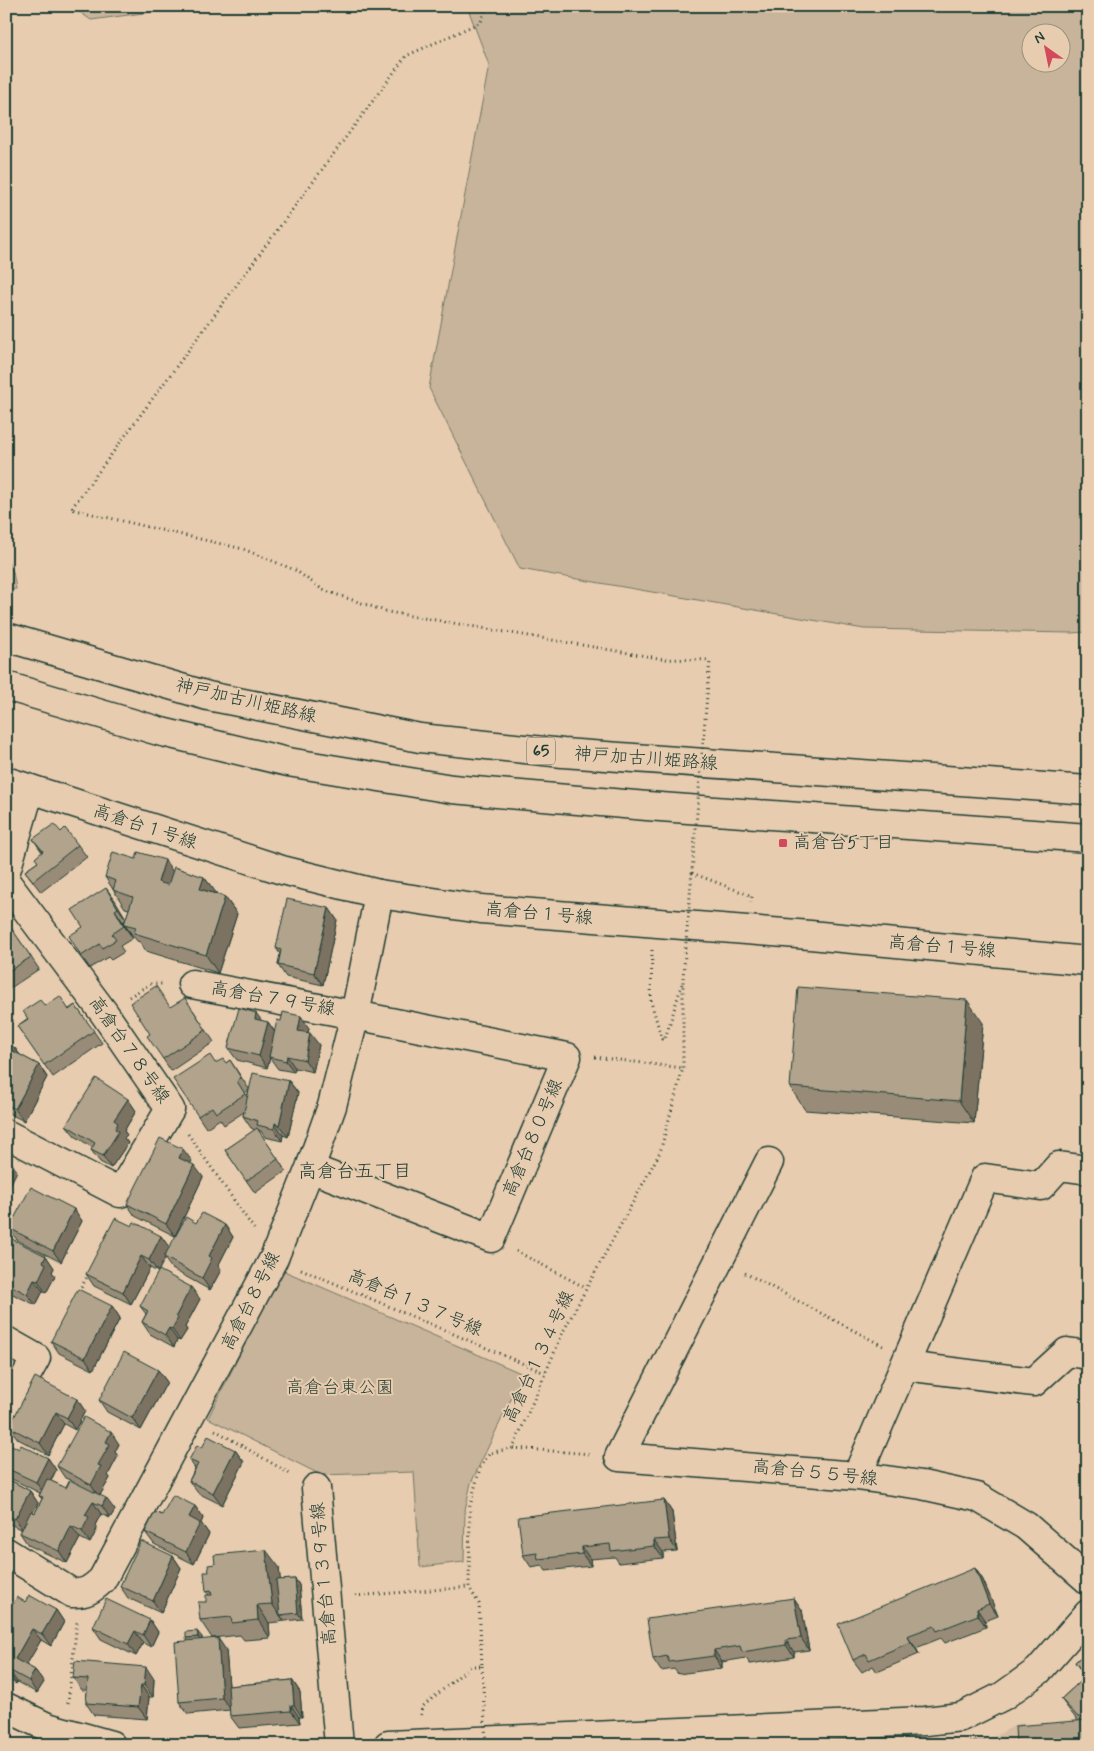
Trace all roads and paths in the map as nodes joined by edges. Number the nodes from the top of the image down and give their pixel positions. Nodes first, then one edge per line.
1 (486, 6) edge
2 (6, 637) edge
3 (6, 686) edge
4 (18, 785) edge
5 (1088, 790) edge
6 (1088, 838) edge
7 (6, 871) edge
8 (692, 873) junction
9 (6, 882) edge
10 (379, 894) junction
11 (752, 896) dead end
12 (652, 950) dead end
13 (1088, 961) edge
14 (683, 978) junction
15 (192, 984) joint
16 (104, 1013) junction
17 (355, 1015) junction
18 (567, 1058) junction
19 (683, 1068) junction
20 (170, 1109) junction
21 (6, 1134) edge
22 (769, 1162) dead end
23 (310, 1168) junction
24 (1088, 1170) edge
25 (491, 1238) junction
26 (274, 1258) junction
27 (719, 1260) junction
28 (92, 1268) edge
29 (586, 1288) junction
30 (78, 1294) edge
31 (6, 1340) edge
32 (1088, 1355) edge
33 (907, 1363) junction
34 (545, 1373) junction
35 (6, 1412) edge
36 (190, 1416) junction
37 (513, 1448) junction
38 (619, 1456) junction
39 (857, 1476) junction
40 (316, 1488) joint
41 (6, 1552) edge
42 (1088, 1580) edge
43 (470, 1587) junction
44 (82, 1594) junction
45 (326, 1598) junction
46 (1088, 1614) edge
47 (482, 1666) junction
48 (6, 1707) edge
49 (422, 1707) dead end
50 (67, 1711) dead end
51 (735, 1737) edge
52 (111, 1745) edge
53 (339, 1745) edge
54 (388, 1745) edge
55 (486, 1745) edge

1 - 8 path, bridge
2 - 5 street, 神戸加古川姫路線 / 65
3 - 6 street
4 - 7 street
4 - 10 street, 高倉台１号線
8 - 11 path
8 - 14 path, bridge
9 - 16 street, 高倉台７８号線
10 - 13 street, 高倉台１号線
10 - 17 street, 高倉台８号線
12 - 14 path
14 - 19 path, 高倉台１３４号線
15 - 16 path
15 - 17 street, 高倉台７９号線
16 - 20 street, 高倉台７８号線
17 - 18 street, 高倉台８０号線
17 - 23 street, 高倉台８号線
18 - 19 path
18 - 25 street, 高倉台８０号線
19 - 29 path, 高倉台１３４号線
20 - 21 street, 高倉台７８号線
20 - 26 path
22 - 27 street
23 - 25 street
23 - 26 street, 高倉台８号線
24 - 33 street
25 - 29 path
26 - 34 path, 高倉台１３７号線
26 - 36 street, 高倉台８号線
27 - 33 path
27 - 38 street
28 - 30 path
29 - 34 path, 高倉台１３４号線
31 - 35 street
32 - 33 street
33 - 39 street
34 - 37 path, 高倉台１３４号線
36 - 40 path, 高倉台１３９号線
36 - 44 street, 高倉台８号線
37 - 38 path
37 - 43 path, 高倉台１３４号線
38 - 39 street, 高倉台５５号線
39 - 42 street, 高倉台５５号線
40 - 45 street, 高倉台１３９号線
41 - 44 street
43 - 45 path
43 - 47 path, 高倉台１３４号線
44 - 50 path
45 - 53 street, 高倉台１３９号線
46 - 51 street
47 - 49 path
47 - 55 path, 高倉台１３４号線, bridge
48 - 52 street
51 - 54 street

